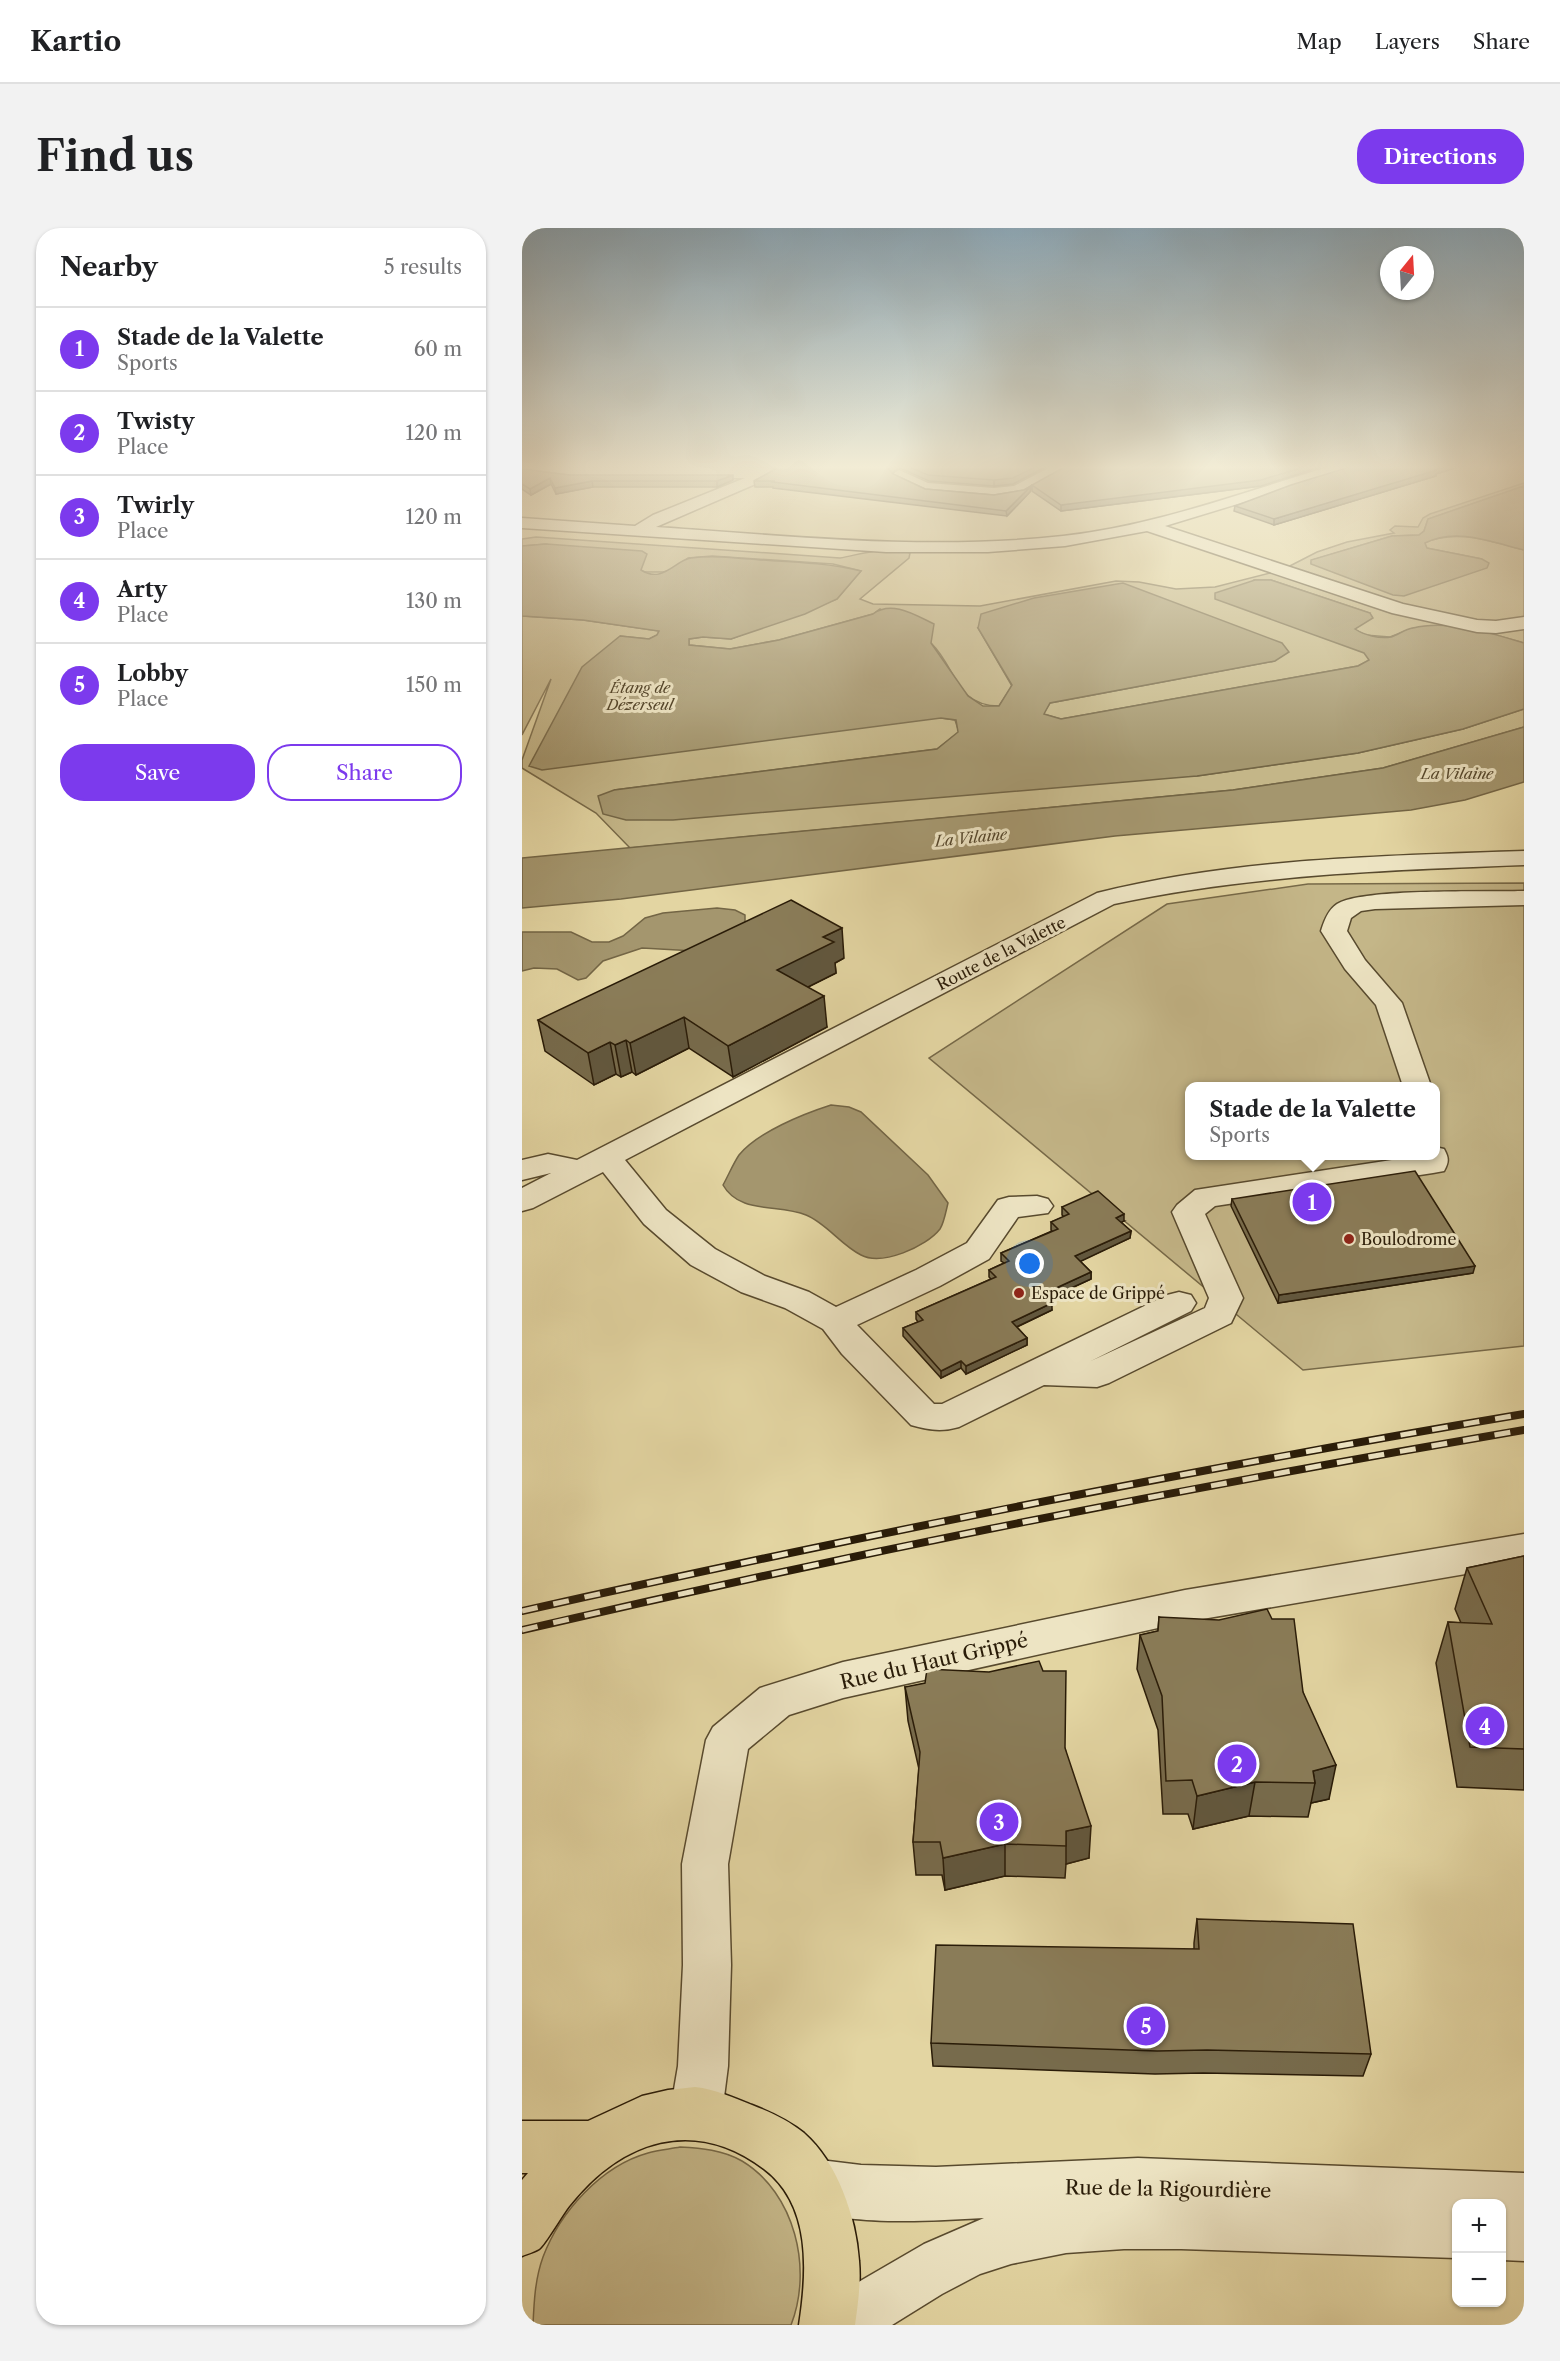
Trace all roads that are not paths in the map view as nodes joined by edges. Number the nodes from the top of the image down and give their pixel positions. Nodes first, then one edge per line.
1 (1259, 563) edge
2 (1524, 623) edge
3 (1524, 858) edge
4 (1524, 898) edge
5 (1416, 1082) edge
6 (1433, 1160) edge
7 (595, 1165) junction
8 (522, 1170) edge
9 (522, 1201) edge
10 (1037, 1206) dead end
11 (1179, 1303) dead end
12 (835, 1321) junction
13 (1041, 1372) junction
14 (1524, 1549) edge
15 (696, 2113) junction
16 (522, 2147) edge
17 (593, 2147) junction
18 (812, 2186) junction
19 (1524, 2200) edge
20 (522, 2229) edge
21 (1452, 2230) edge
22 (1506, 2233) edge
23 (1524, 2234) edge
24 (827, 2325) edge
25 (842, 2325) edge

1 - 2 street
3 - 7 street, Route de la Valette
4 - 5 street
6 - 13 street
7 - 8 street
7 - 9 street, Route de la Valette
7 - 12 street
10 - 12 street
11 - 13 street
12 - 13 street
14 - 15 street, Rue du Haut Grippé
15 - 17 main road
15 - 18 main road
16 - 17 main road
17 - 20 main road
18 - 19 street, Rue de la Rigourdière
18 - 24 main road
21 - 25 street, Rue de la Rigourdière
22 - 23 street

